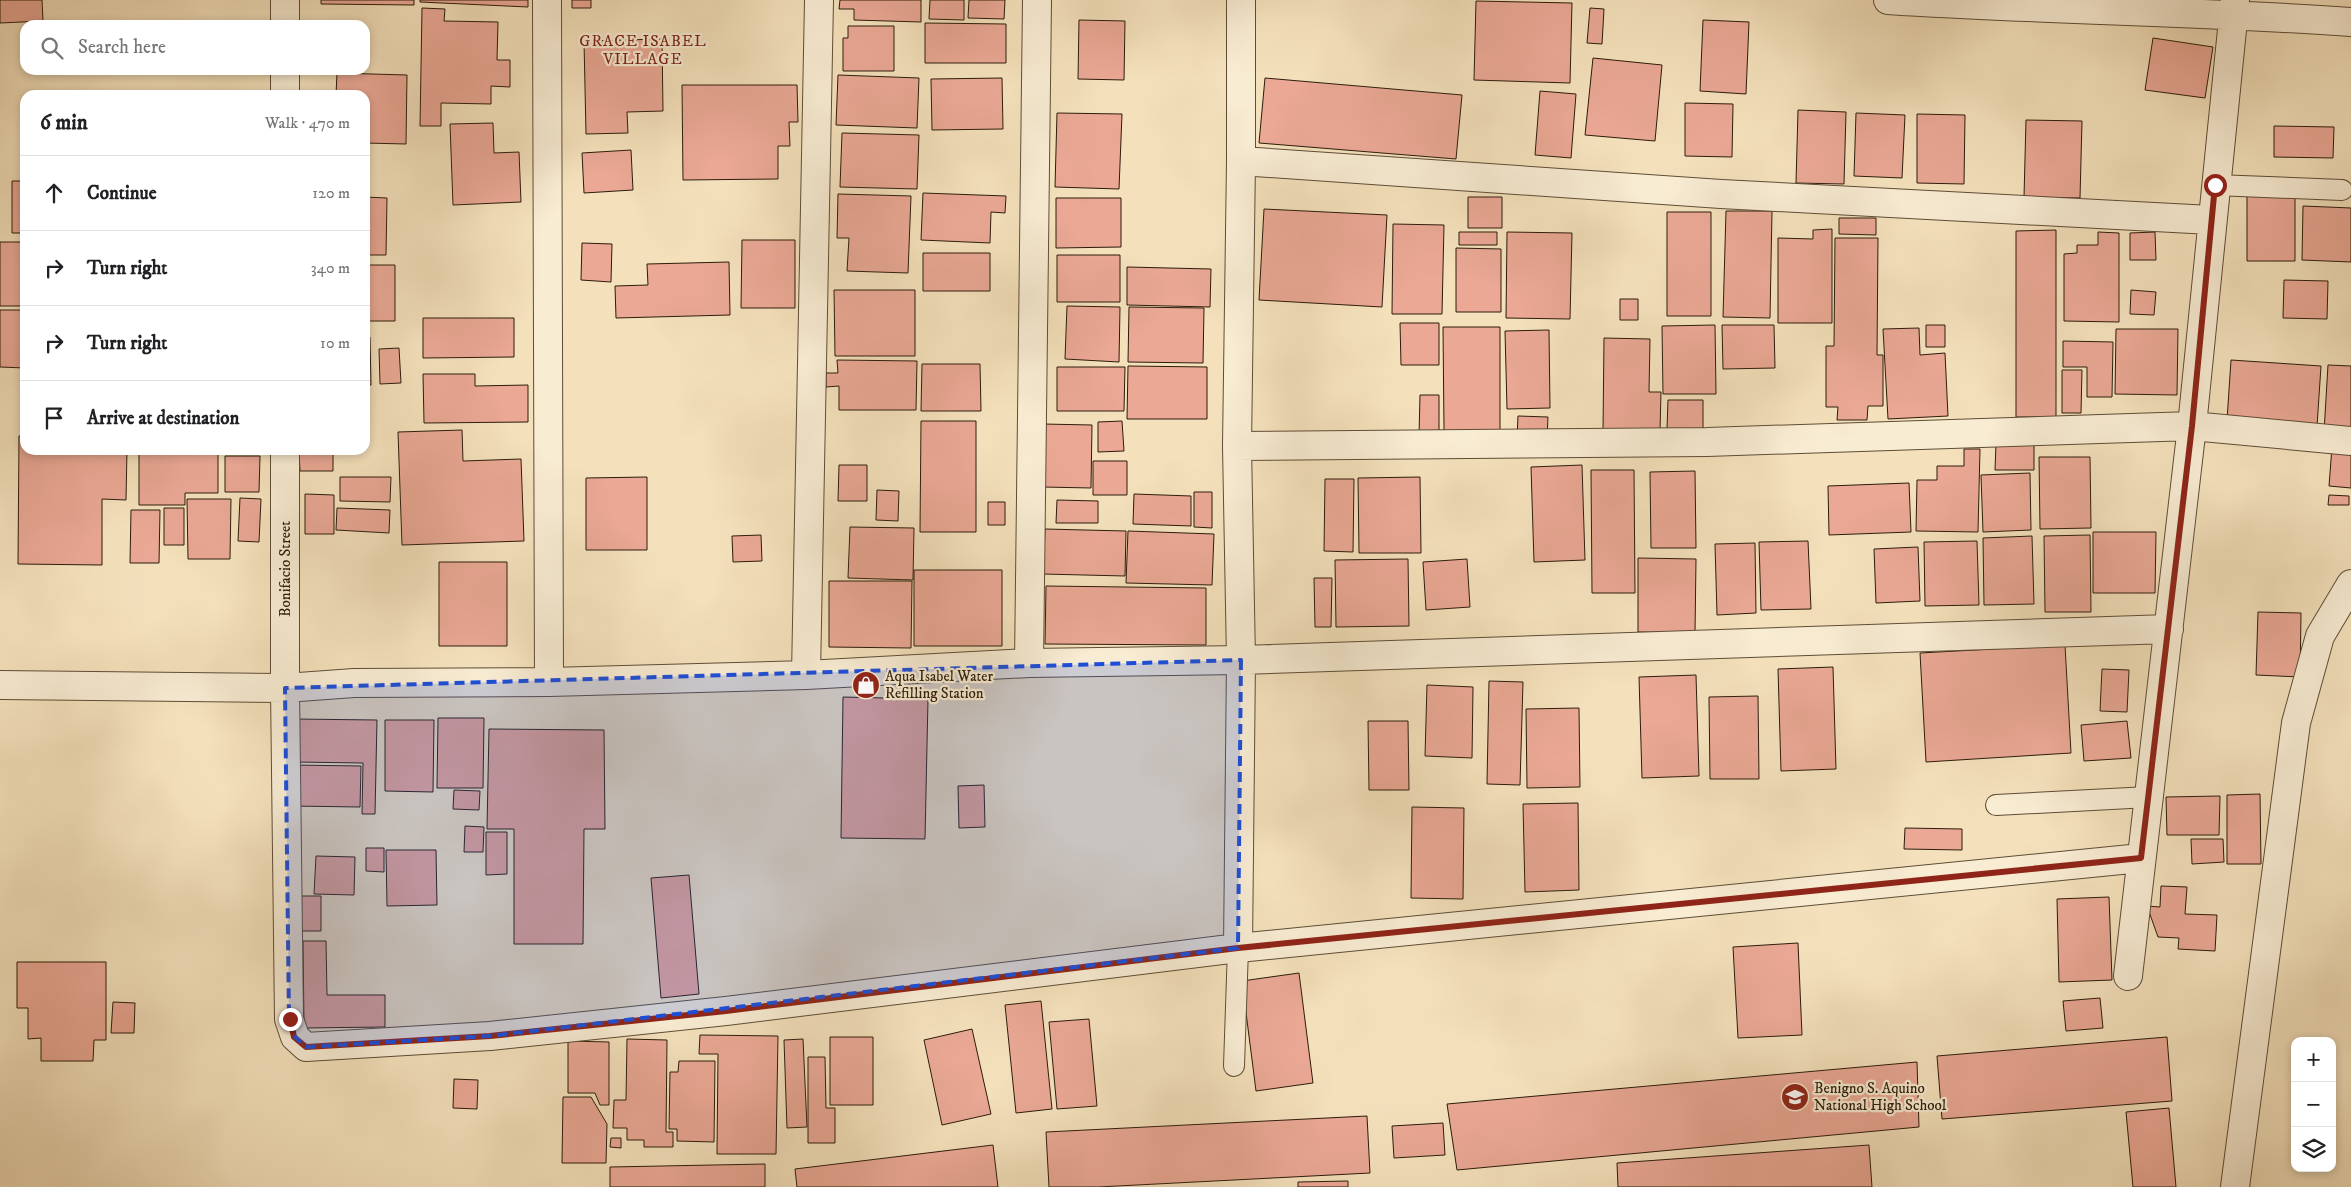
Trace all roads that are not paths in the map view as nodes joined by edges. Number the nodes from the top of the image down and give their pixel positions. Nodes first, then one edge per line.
1 (285, 0) edge
2 (547, 0) edge
3 (819, 0) edge
4 (1037, 0) edge
5 (1241, 0) edge
6 (1888, 0) edge
7 (2234, 7) edge
8 (285, 20) edge
9 (2351, 22) edge
10 (285, 75) edge
11 (285, 90) edge
12 (1241, 161) junction
13 (2215, 185) junction
14 (2342, 190) dead end
15 (2211, 220) junction
16 (2192, 426) junction
17 (2351, 441) edge
18 (1237, 446) junction
19 (285, 455) edge
20 (2351, 584) edge
21 (2169, 629) junction
22 (1241, 660) junction
23 (1029, 663) junction
24 (806, 675) junction
25 (550, 682) junction
26 (0, 685) edge
27 (285, 688) junction
28 (2149, 797) junction
29 (1996, 805) dead end
30 (2141, 858) junction
31 (1238, 948) junction
32 (2128, 976) dead end
33 (1234, 1066) dead end
34 (2235, 1187) edge

1 - 8 street
2 - 25 street
3 - 24 street
4 - 23 street
5 - 12 street
6 - 7 street
7 - 9 street
7 - 13 street
10 - 11 street
12 - 15 street
12 - 18 street
13 - 14 lane
13 - 15 street
15 - 16 street
16 - 17 street
16 - 18 street
16 - 21 street
18 - 22 street
19 - 27 street, Bonifacio Street
20 - 34 street
21 - 22 street
21 - 28 street
22 - 23 street
22 - 31 street
23 - 24 street
24 - 25 street
25 - 27 street
26 - 27 street
27 - 31 street, Bonifacio Street
28 - 29 lane
28 - 30 street
30 - 31 street, Bonifacio Street
30 - 32 street
31 - 33 lane

